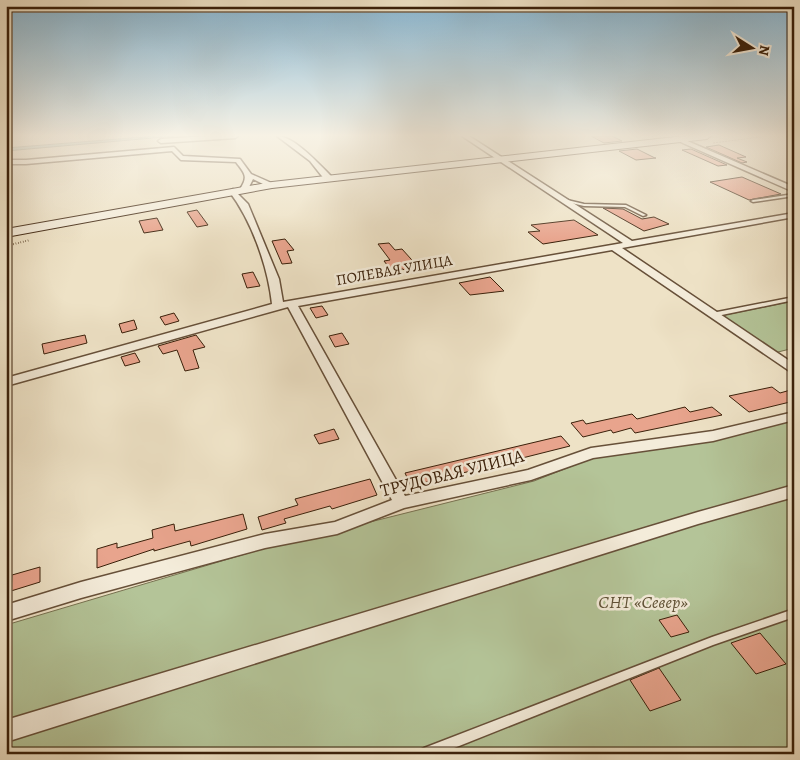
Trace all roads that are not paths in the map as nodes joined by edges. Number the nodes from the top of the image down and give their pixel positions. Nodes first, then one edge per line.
1 (247, 171) edge
2 (322, 171) edge
3 (386, 171) edge
4 (517, 171) edge
5 (752, 171) edge
6 (249, 175) junction
7 (328, 178) junction
8 (272, 185) junction
9 (244, 189) junction
10 (794, 190) edge
11 (233, 191) junction
12 (794, 195) edge
13 (562, 200) junction
14 (753, 201) dead end
15 (644, 215) dead end
16 (794, 215) edge
17 (6, 233) edge
18 (631, 244) junction
19 (614, 246) junction
20 (794, 298) edge
21 (284, 305) junction
22 (711, 315) junction
23 (794, 370) edge
24 (6, 382) edge
25 (794, 416) edge
26 (794, 491) edge
27 (401, 502) junction
28 (6, 613) edge
29 (794, 613) edge
30 (6, 731) edge
31 (424, 754) edge

1 - 6 street
2 - 7 street
3 - 7 street
4 - 13 street
5 - 10 street
6 - 8 street
6 - 9 street
7 - 8 street
8 - 9 street
9 - 11 street
11 - 17 street
11 - 21 street
12 - 14 lane
13 - 15 lane
13 - 18 street
16 - 18 street, ПОЛЕВАЯ УЛИЦА
18 - 19 street, ПОЛЕВАЯ УЛИЦА
19 - 21 street, ПОЛЕВАЯ УЛИЦА
19 - 22 street
20 - 22 lane
21 - 24 street, ПОЛЕВАЯ УЛИЦА
21 - 27 street
22 - 23 street
25 - 27 street, ТРУДОВАЯ УЛИЦА
26 - 30 street
27 - 28 street, ТРУДОВАЯ УЛИЦА
29 - 31 lane

